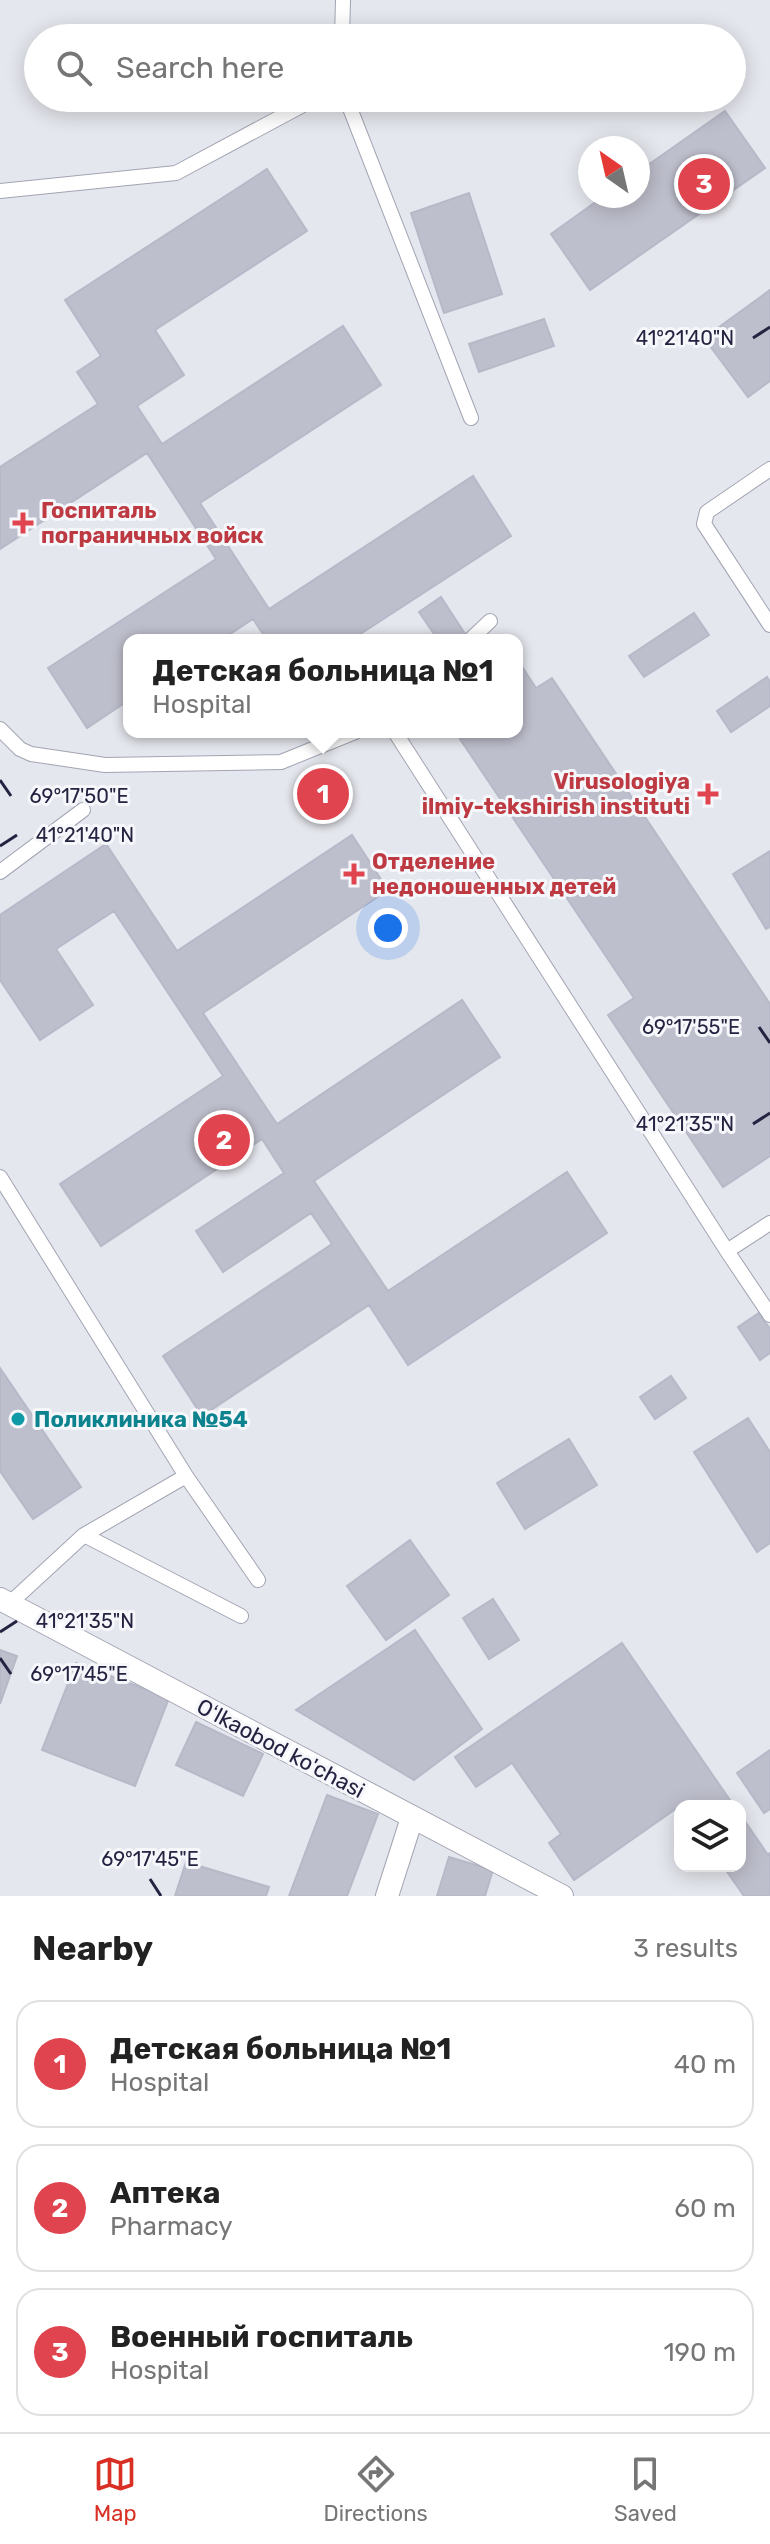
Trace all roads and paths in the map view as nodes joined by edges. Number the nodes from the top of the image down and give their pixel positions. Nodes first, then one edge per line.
1 (343, 0) edge
2 (342, 24) edge
3 (290, 112) edge
4 (351, 112) edge
5 (0, 191) edge
6 (471, 418) dead end
7 (770, 469) edge
8 (490, 621) dead end
9 (770, 625) edge
10 (476, 634) edge
11 (0, 729) edge
12 (340, 738) edge
13 (399, 738) edge
14 (83, 810) dead end
15 (0, 872) edge
16 (0, 1177) edge
17 (770, 1223) edge
18 (727, 1251) junction
19 (770, 1315) edge
20 (186, 1476) junction
21 (84, 1535) junction
22 (258, 1580) dead end
23 (4, 1601) edge
24 (241, 1616) dead end
25 (412, 1818) junction
26 (387, 1896) edge
27 (562, 1896) edge

1 - 2 lane
3 - 5 lane
4 - 6 lane
7 - 9 lane
8 - 10 lane
11 - 12 lane
13 - 18 lane
14 - 15 lane
16 - 20 lane
17 - 18 lane
18 - 19 lane
20 - 21 lane
20 - 22 lane
21 - 23 lane
21 - 24 lane
23 - 25 street, Oʻlkaobod ko'chasi
25 - 26 street
25 - 27 street, Oʻlkaobod ko'chasi

